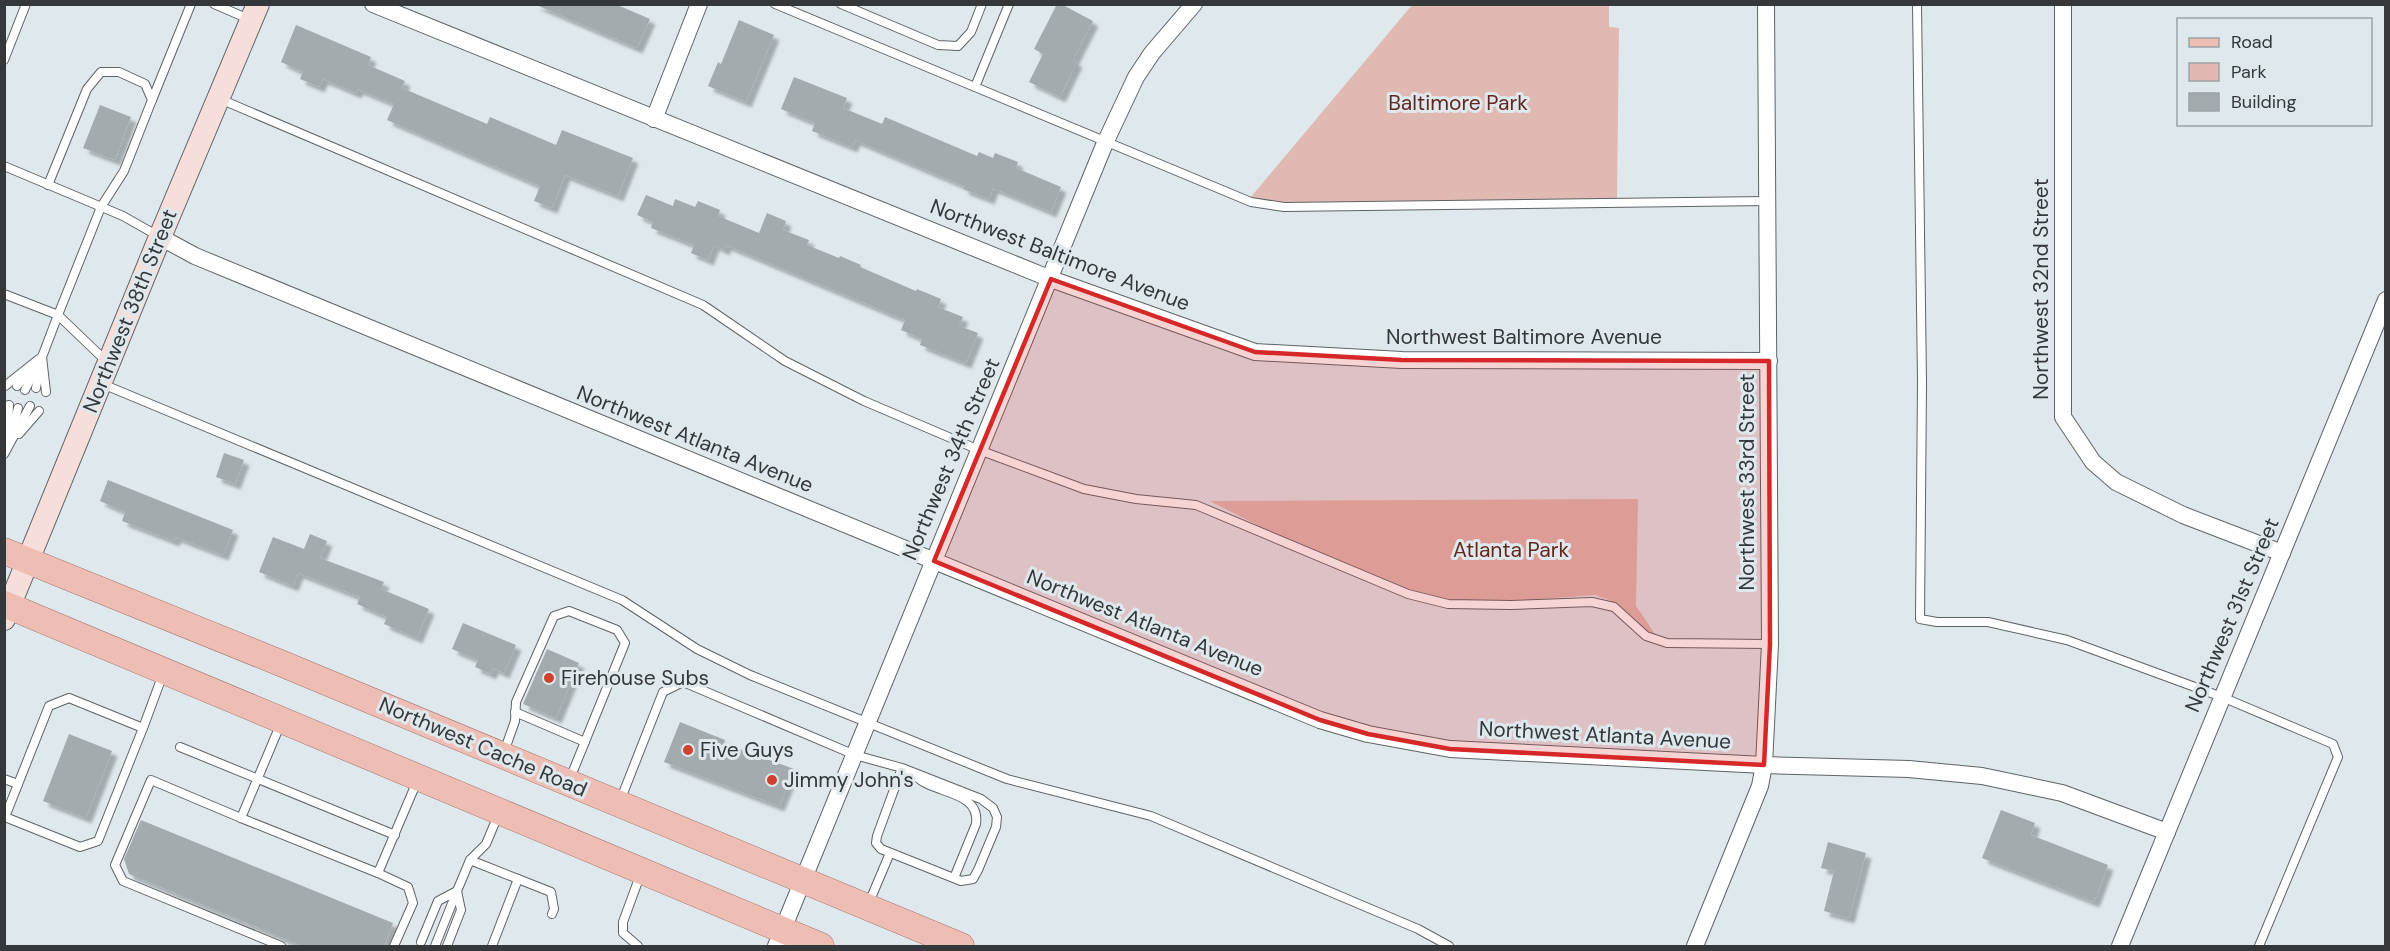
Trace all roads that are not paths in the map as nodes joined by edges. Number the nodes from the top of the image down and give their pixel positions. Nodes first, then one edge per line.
1 (26, 4) edge
2 (191, 4) edge
3 (214, 4) edge
4 (373, 4) edge
5 (699, 4) edge
6 (775, 4) edge
7 (841, 4) edge
8 (982, 4) edge
9 (1009, 4) edge
10 (1194, 4) edge
11 (1766, 4) edge
12 (1917, 4) edge
13 (2063, 4) edge
14 (255, 12) edge
15 (4, 60) edge
16 (975, 87) junction
17 (220, 98) junction
18 (152, 100) junction
19 (654, 119) junction
20 (1105, 143) junction
21 (4, 166) edge
22 (48, 185) junction
23 (1768, 201) junction
24 (102, 207) junction
25 (160, 237) junction
26 (1051, 279) junction
27 (4, 294) edge
28 (2385, 300) edge
29 (58, 315) junction
30 (42, 357) junction
31 (1769, 360) junction
32 (104, 373) junction
33 (4, 379) edge
34 (5, 386) edge
35 (21, 388) dead end
36 (36, 388) dead end
37 (46, 392) dead end
38 (30, 405) dead end
39 (14, 406) dead end
40 (39, 411) dead end
41 (4, 438) edge
42 (5, 449) edge
43 (979, 450) junction
44 (4, 551) edge
45 (2282, 553) junction
46 (29, 561) junction
47 (934, 561) junction
48 (6, 610) edge
49 (1770, 644) junction
50 (165, 670) junction
51 (2222, 697) junction
52 (515, 712) junction
53 (283, 720) junction
54 (867, 722) junction
55 (143, 728) junction
56 (585, 742) junction
57 (180, 747) dead end
58 (502, 755) junction
59 (855, 755) junction
60 (1764, 765) junction
61 (902, 768) junction
62 (912, 772) junction
63 (418, 777) junction
64 (259, 778) junction
65 (4, 779) edge
66 (569, 783) junction
67 (18, 784) junction
68 (619, 804) junction
69 (499, 812) junction
70 (241, 818) junction
71 (2167, 831) junction
72 (394, 835) junction
73 (890, 853) junction
74 (470, 860) junction
75 (642, 872) junction
76 (378, 873) junction
77 (954, 878) junction
78 (518, 879) junction
79 (803, 880) junction
80 (457, 891) junction
81 (867, 907) junction
82 (552, 914) dead end
83 (779, 938) edge
84 (422, 942) dead end
85 (281, 946) edge
86 (394, 946) edge
87 (435, 946) edge
88 (447, 946) edge
89 (492, 946) edge
90 (638, 946) edge
91 (821, 946) edge
92 (961, 946) edge
93 (1449, 946) edge
94 (1695, 946) edge
95 (2120, 946) edge
96 (2259, 946) edge

1 - 15 lane
2 - 18 lane
3 - 14 lane
4 - 19 street, Northwest Baltimore Avenue
5 - 19 street
6 - 16 lane
7 - 8 lane
9 - 16 lane
10 - 20 street, Northwest 34th Street
11 - 23 street, Northwest 33rd Street
12 - 51 lane
13 - 45 street, Northwest 32nd Street
14 - 17 main road, Northwest 38th Street
16 - 20 lane
17 - 25 main road, Northwest 38th Street
17 - 43 lane
18 - 22 lane
18 - 24 lane
19 - 26 street, Northwest Baltimore Avenue
20 - 23 lane
20 - 26 street, Northwest 34th Street
21 - 22 lane
22 - 24 lane
23 - 31 street, Northwest 33rd Street
24 - 25 lane
24 - 29 lane
25 - 32 main road, Northwest 38th Street
25 - 47 street, Northwest Atlanta Avenue
26 - 31 street, Northwest Baltimore Avenue
26 - 43 street, Northwest 34th Street
27 - 29 lane
28 - 45 street, Northwest 31st Street
29 - 30 lane
29 - 32 lane
30 - 33 lane
30 - 34 lane
30 - 35 lane
30 - 36 lane
30 - 37 lane
31 - 49 street, Northwest 33rd Street
32 - 46 main road, Northwest 38th Street
32 - 54 lane
38 - 42 lane
39 - 42 lane
40 - 42 lane
41 - 42 lane
43 - 47 street, Northwest 34th Street
43 - 49 lane
44 - 46 main road, Northwest Cache Road
45 - 51 street, Northwest 31st Street
46 - 48 main road, Northwest 38th Street
46 - 58 main road, Northwest Cache Road
47 - 54 street, Northwest 34th Street
47 - 60 street, Northwest Atlanta Avenue
48 - 50 main road
49 - 60 street, Northwest 33rd Street
50 - 53 main road
50 - 55 lane
51 - 71 street, Northwest 31st Street
51 - 96 lane
52 - 56 lane
52 - 56 lane
52 - 58 lane
53 - 63 main road
53 - 64 lane
54 - 59 street, Northwest 34th Street
54 - 93 lane
55 - 67 lane
55 - 67 lane
56 - 66 lane
57 - 64 lane
58 - 66 main road, Northwest Cache Road
59 - 61 lane
59 - 68 lane
59 - 79 street, Northwest 34th Street
60 - 71 street, Northwest Atlanta Avenue
60 - 94 street, Northwest 33rd Street
61 - 62 lane
61 - 73 lane
62 - 77 lane
62 - 77 lane
63 - 69 main road
63 - 72 lane
64 - 70 lane
64 - 72 lane
65 - 67 lane
66 - 68 main road, Northwest Cache Road
68 - 79 main road, Northwest Cache Road
69 - 74 lane
69 - 75 main road
70 - 76 lane
70 - 85 lane
71 - 95 street, Northwest 31st Street
72 - 76 lane
73 - 77 lane
73 - 81 lane
74 - 78 lane
74 - 80 lane
75 - 83 main road
75 - 90 lane
76 - 86 lane
78 - 82 lane
78 - 89 lane
79 - 81 main road, Northwest Cache Road
79 - 83 street, Northwest 34th Street
80 - 84 lane
80 - 87 lane
80 - 88 lane
81 - 92 main road, Northwest Cache Road
83 - 91 main road

